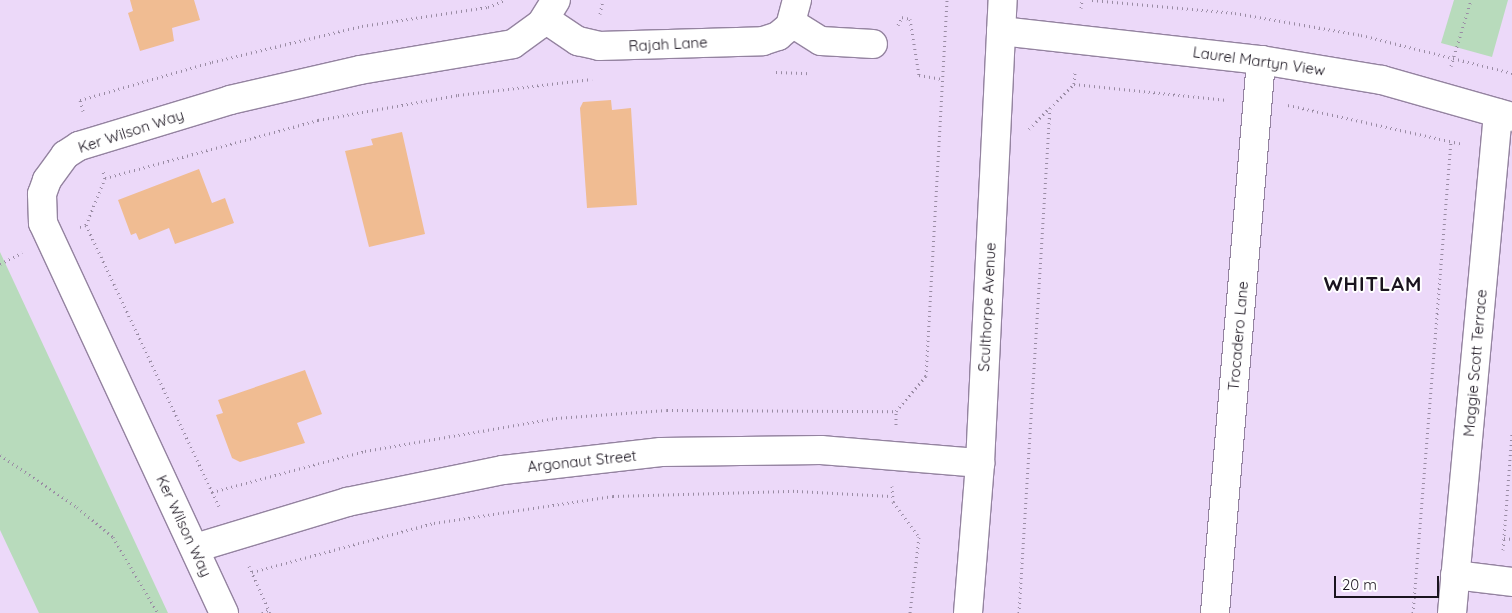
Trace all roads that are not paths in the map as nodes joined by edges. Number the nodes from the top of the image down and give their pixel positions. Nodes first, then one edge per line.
1 (1003, 0) edge
2 (551, 10) edge
3 (794, 12) edge
4 (1001, 30) junction
5 (873, 44) dead end
6 (1261, 60) junction
7 (1505, 115) edge
8 (980, 463) junction
9 (195, 548) junction
10 (1455, 575) junction
11 (1512, 582) edge
12 (224, 613) edge
13 (968, 613) edge
14 (1215, 613) edge
15 (1452, 613) edge

1 - 4 street, Sculthorpe Avenue
2 - 3 street, Rajah Lane
2 - 9 street, Ker Wilson Way
3 - 5 street, Rajah Lane
4 - 6 street, Laurel Martyn View
4 - 8 street, Sculthorpe Avenue
6 - 7 street, Laurel Martyn View
6 - 14 street, Trocadero Lane
7 - 10 street, Maggie Scott Terrace
8 - 9 street, Argonaut Street
8 - 13 street, Sculthorpe Avenue
9 - 12 street, Ker Wilson Way
10 - 11 street
10 - 15 street, Maggie Scott Terrace

